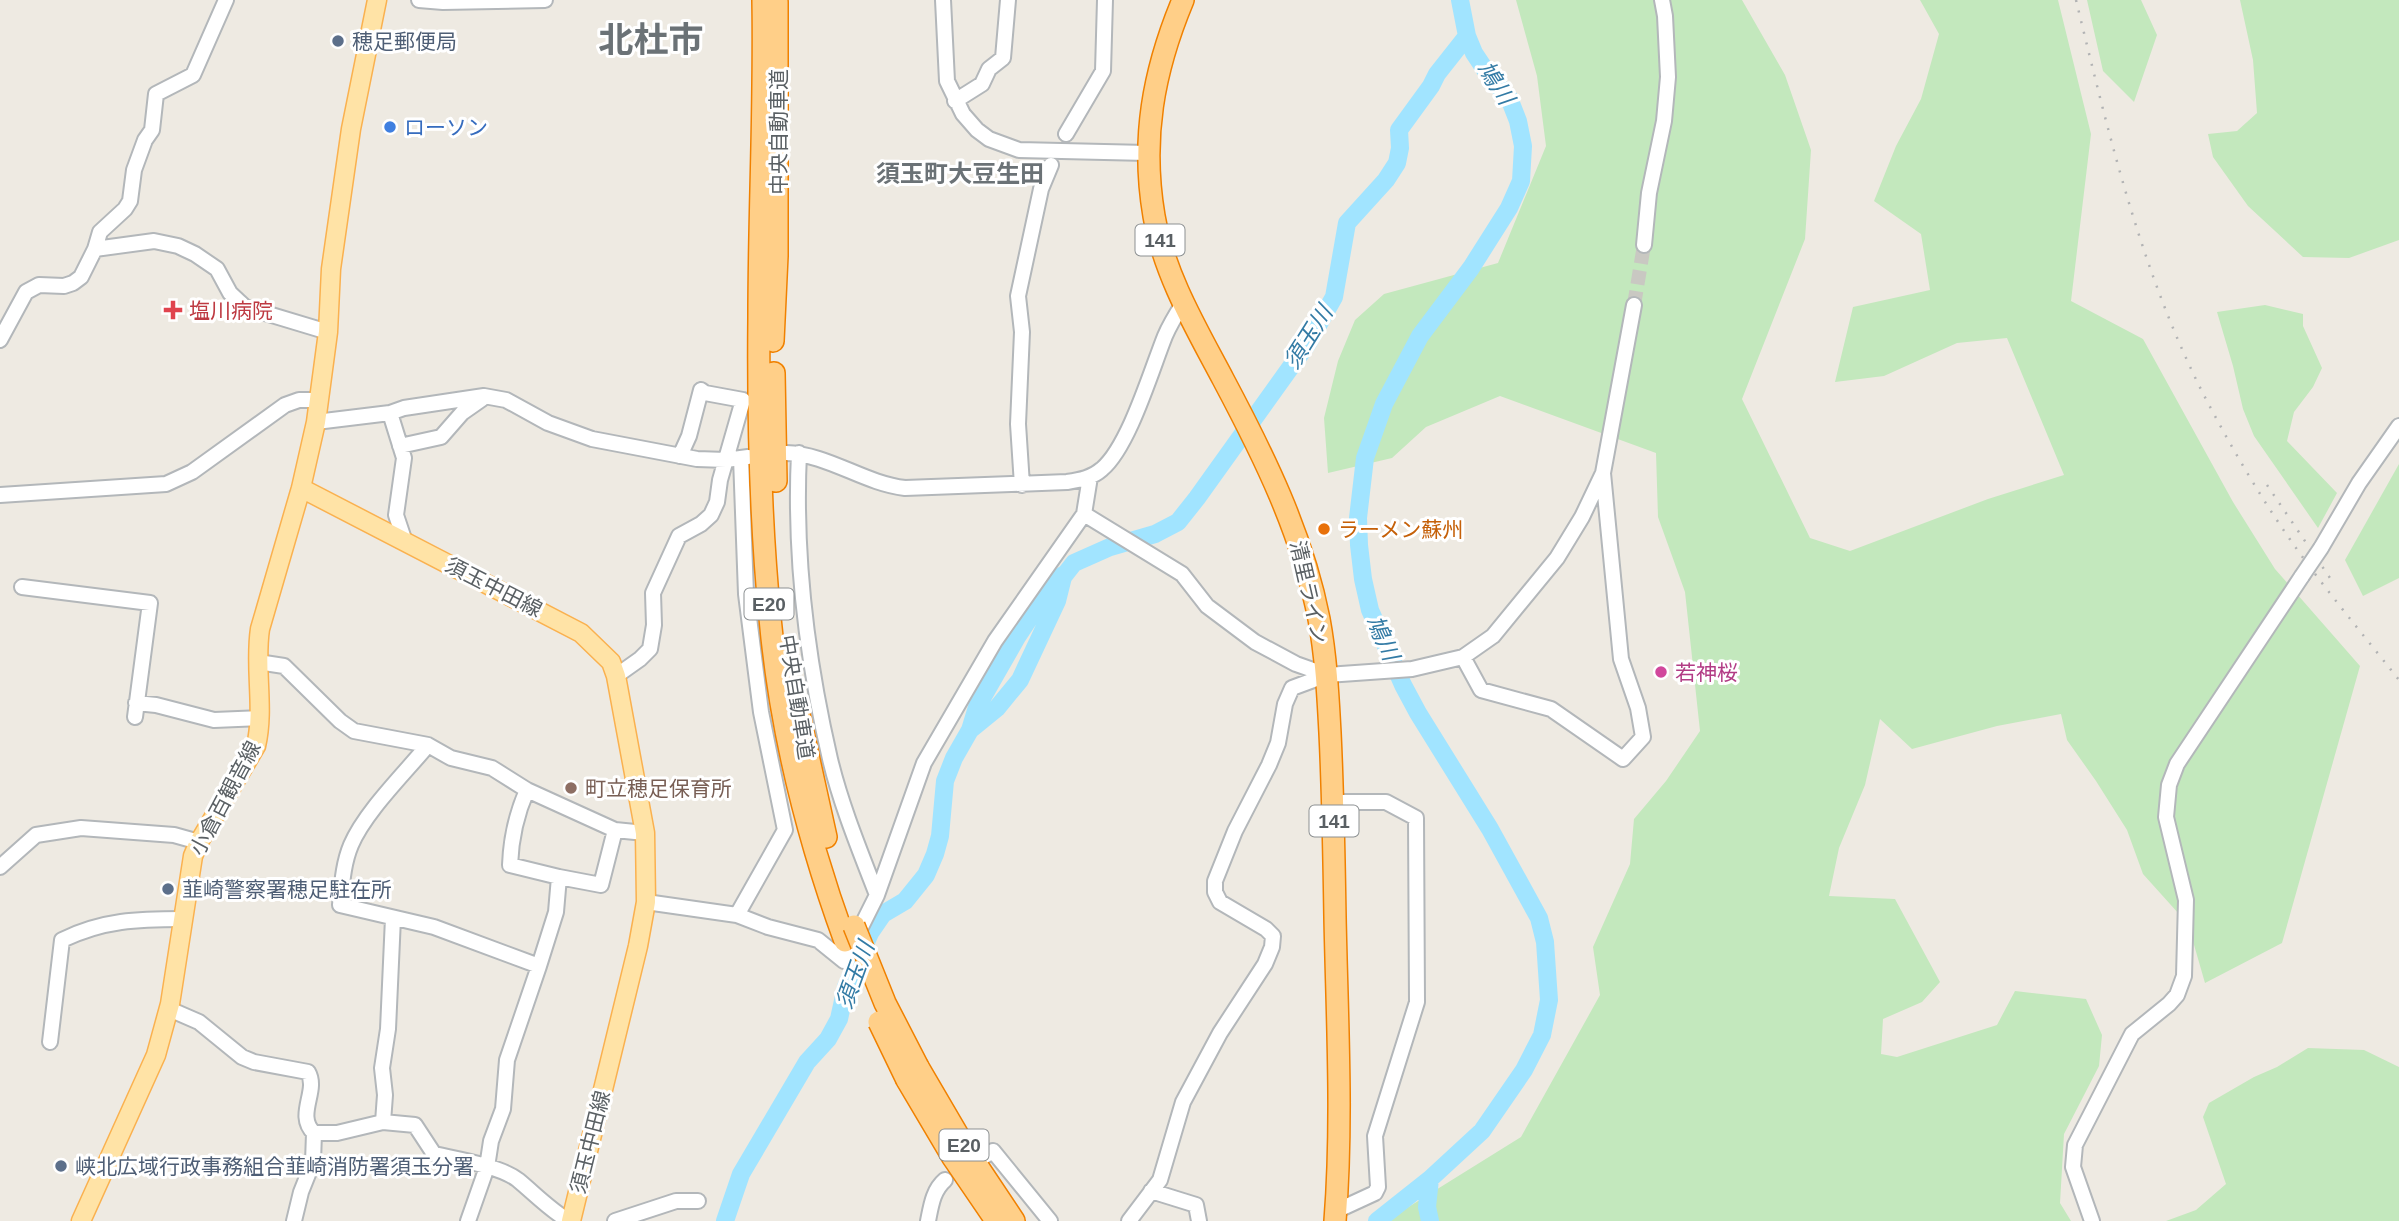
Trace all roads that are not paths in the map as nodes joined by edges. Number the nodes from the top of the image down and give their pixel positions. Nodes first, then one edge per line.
1 (226, 0) edge
2 (377, 0) edge
3 (419, 0) edge
4 (545, 0) edge
5 (757, 0) edge
6 (763, 0) edge
7 (777, 0) edge
8 (943, 0) edge
9 (1008, 0) edge
10 (1105, 0) edge
11 (1183, 0) edge
12 (1662, 0) edge
13 (763, 56) junction
14 (955, 101) junction
15 (1066, 134) dead end
16 (1147, 153) junction
17 (1051, 165) dead end
18 (1644, 245) tunnel mouth
19 (95, 249) junction
20 (768, 257) junction
21 (1634, 304) tunnel mouth
22 (1188, 312) junction
23 (328, 332) junction
24 (0, 340) edge
25 (486, 397) junction
26 (320, 400) junction
27 (390, 413) junction
28 (316, 422) junction
29 (2399, 426) edge
30 (400, 446) junction
31 (680, 456) junction
32 (739, 458) junction
33 (1603, 473) junction
34 (1090, 477) junction
35 (1022, 485) junction
36 (301, 488) junction
37 (0, 495) edge
38 (1091, 518) junction
39 (405, 542) junction
40 (22, 587) dead end
41 (1464, 657) junction
42 (257, 662) junction
43 (617, 676) junction
44 (1326, 676) junction
45 (260, 718) junction
46 (428, 745) junction
47 (527, 790) junction
48 (1334, 802) junction
49 (615, 830) junction
50 (645, 833) junction
51 (199, 842) junction
52 (0, 867) edge
53 (559, 877) junction
54 (877, 895) junction
55 (646, 902) junction
56 (737, 915) junction
57 (393, 918) junction
58 (183, 919) junction
59 (539, 966) junction
60 (169, 1010) junction
61 (50, 1042) dead end
62 (913, 1073) junction
63 (383, 1122) junction
64 (314, 1133) junction
65 (983, 1157) dead end
66 (487, 1167) junction
67 (945, 1180) dead end
68 (1151, 1191) junction
69 (698, 1201) dead end
70 (1336, 1216) edge
71 (81, 1221) edge
72 (295, 1221) edge
73 (468, 1221) edge
74 (570, 1221) edge
75 (615, 1221) edge
76 (928, 1221) edge
77 (996, 1221) edge
78 (1014, 1221) edge
79 (1050, 1221) edge
80 (1129, 1221) edge
81 (1199, 1221) edge
82 (2092, 1221) edge

1 - 19 street
2 - 23 main road
3 - 4 street
5 - 13 highway
6 - 13 highway, 中央自動車道 / E20
7 - 20 highway, 中央自動車道 / E20
8 - 14 street
9 - 14 street
10 - 15 street
11 - 16 highway, 清里ライン / 141
12 - 18 street
13 - 20 highway, 中央自動車道 / E20
14 - 16 street
16 - 22 highway, 清里ライン / 141
17 - 35 street
19 - 23 street
19 - 24 street
20 - 62 highway, 中央自動車道 / E20, bridge
21 - 33 street
22 - 34 street
22 - 44 highway, 清里ライン / 141
23 - 26 main road
25 - 27 street
25 - 30 street
25 - 31 street
26 - 28 main road
26 - 37 street
27 - 28 street
27 - 30 street
28 - 36 main road
29 - 82 street, bridge
30 - 39 street
31 - 32 street
31 - 32 street
32 - 43 street
32 - 56 street
33 - 41 street
33 - 41 street
34 - 35 street
34 - 38 street
35 - 54 street
36 - 39 main road, 須玉中田線
36 - 42 main road, 小倉百観音線
38 - 44 street
38 - 54 street
39 - 43 main road, 須玉中田線
40 - 45 street
41 - 44 street
42 - 45 main road, 小倉百観音線
42 - 46 street
43 - 50 main road, 須玉中田線
44 - 48 highway, 清里ライン / 141
44 - 68 street
45 - 51 main road, 小倉百観音線
46 - 47 street
46 - 57 street
47 - 49 street
47 - 53 street
48 - 70 highway, 清里ライン / 141
48 - 70 street
49 - 50 street
49 - 53 street
50 - 55 main road, 須玉中田線
51 - 52 street
51 - 58 main road, 小倉百観音線
53 - 59 street
54 - 56 street
55 - 56 street
55 - 74 main road, 須玉中田線
57 - 59 street
57 - 63 street
58 - 60 main road, 小倉百観音線
58 - 61 street
59 - 66 street
60 - 64 street
60 - 71 main road, 小倉百観音線
62 - 77 highway, 中央自動車道 / E20
62 - 78 highway, 中央自動車道 / E20
63 - 64 street
63 - 66 street
64 - 72 street
65 - 79 street
66 - 73 street
66 - 74 street
67 - 76 street
68 - 80 street
68 - 81 street
69 - 75 street

